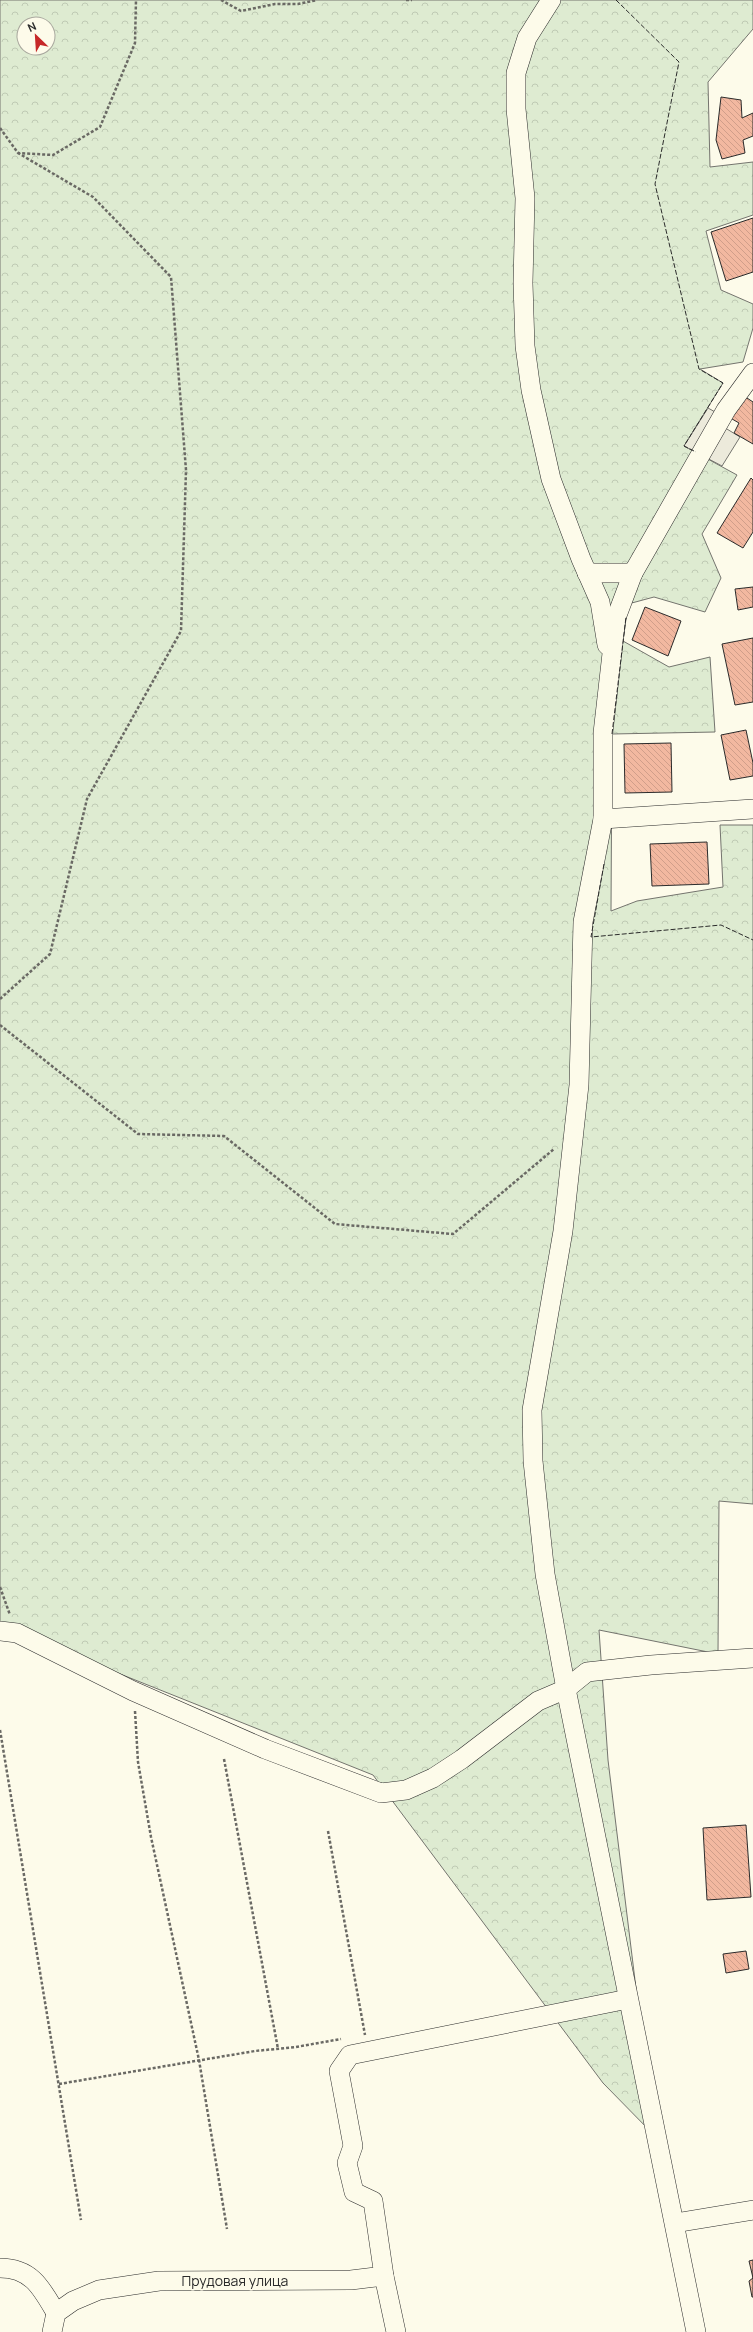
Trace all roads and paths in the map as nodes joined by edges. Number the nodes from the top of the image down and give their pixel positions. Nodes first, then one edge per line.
1 (136, 0) edge
2 (221, 0) edge
3 (317, 0) edge
4 (406, 0) edge
5 (412, 0) edge
6 (551, 0) edge
7 (0, 128) edge
8 (18, 153) junction
9 (748, 382) edge
10 (587, 573) junction
11 (633, 573) junction
12 (610, 666) junction
13 (753, 809) edge
14 (603, 819) junction
15 (0, 999) edge
16 (0, 1025) edge
17 (557, 1145) dead end
18 (0, 1587) edge
19 (9, 1632) edge
20 (753, 1658) edge
21 (566, 1689) junction
22 (133, 1691) junction
23 (0, 1730) edge
24 (224, 1759) dead end
25 (328, 1831) dead end
26 (628, 1999) junction
27 (365, 2035) junction
28 (357, 2036) dead end
29 (372, 2036) dead end
30 (342, 2039) dead end
31 (278, 2048) junction
32 (199, 2060) junction
33 (59, 2084) junction
34 (753, 2210) edge
35 (81, 2220) dead end
36 (675, 2223) junction
37 (227, 2229) dead end
38 (0, 2268) edge
39 (384, 2276) junction
40 (56, 2313) junction
41 (52, 2332) edge
42 (396, 2332) edge
43 (696, 2332) edge

1 - 8 path
2 - 3 path
4 - 5 path
6 - 10 street
7 - 8 path
8 - 15 path
9 - 11 street
10 - 11 street
10 - 12 street
11 - 12 street
12 - 14 street
13 - 14 street
14 - 21 street
16 - 17 path
18 - 19 path
19 - 22 street
20 - 21 street
21 - 22 street
21 - 26 street
22 - 32 path
23 - 33 path
24 - 31 path
25 - 27 path
26 - 36 street
26 - 39 street
27 - 28 path
27 - 29 path
30 - 31 path
31 - 32 path
32 - 33 path
32 - 37 path
33 - 35 path
34 - 36 street
36 - 43 street
38 - 40 street
39 - 40 street, Прудовая улица
39 - 42 street
40 - 41 street

